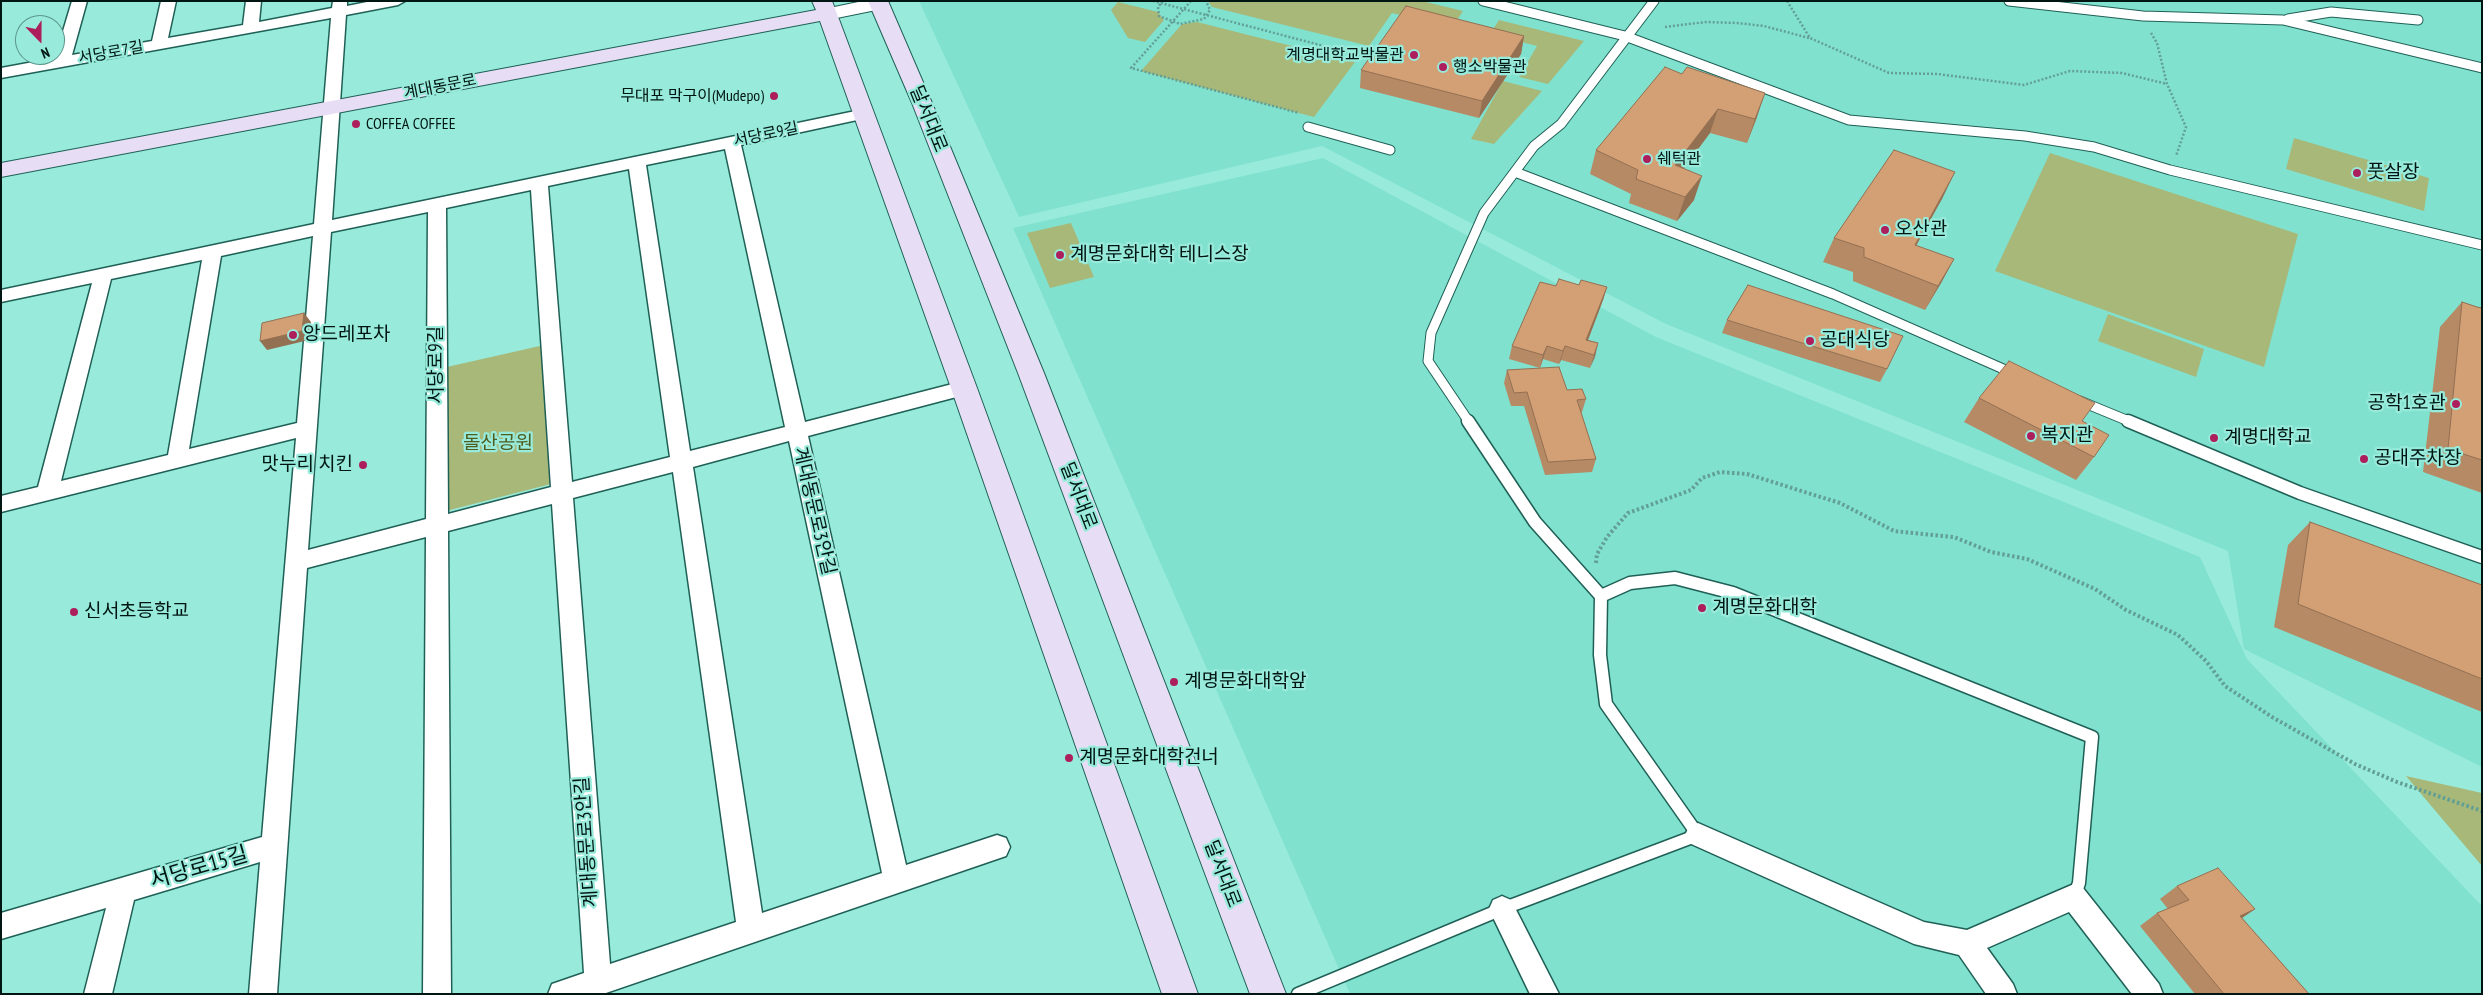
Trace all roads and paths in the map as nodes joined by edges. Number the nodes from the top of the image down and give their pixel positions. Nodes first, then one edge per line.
1 (80, 1) edge
2 (169, 1) edge
3 (254, 1) edge
4 (398, 1) edge
5 (1153, 1) edge
6 (1192, 1) edge
7 (1206, 1) edge
8 (1483, 1) edge
9 (1654, 1) edge
10 (1787, 1) edge
11 (2009, 1) edge
12 (882, 2) edge
13 (1162, 2) edge
14 (340, 7) edge
15 (825, 8) edge
16 (1184, 9) junction
17 (1207, 16) junction
18 (2143, 16) junction
19 (2283, 20) junction
20 (2418, 20) dead end
21 (1172, 23) junction
22 (1666, 27) dead end
23 (250, 28) junction
24 (1625, 36) junction
25 (1810, 38) junction
26 (159, 44) junction
27 (65, 52) edge
28 (1374, 59) edge
29 (65, 61) edge
30 (45, 65) edge
31 (2482, 68) edge
32 (1, 73) edge
33 (2167, 84) junction
34 (332, 108) junction
35 (865, 114) junction
36 (1308, 127) dead end
37 (1321, 131) junction
38 (732, 142) junction
39 (1390, 150) dead end
40 (637, 162) junction
41 (1, 170) edge
42 (2170, 170) junction
43 (1515, 172) junction
44 (539, 183) junction
45 (437, 204) junction
46 (323, 228) junction
47 (2482, 245) edge
48 (213, 251) junction
49 (103, 274) junction
50 (1, 296) edge
51 (2029, 380) edge
52 (964, 388) junction
53 (2065, 395) edge
54 (307, 428) junction
55 (796, 432) junction
56 (177, 460) junction
57 (681, 462) junction
58 (47, 493) junction
59 (562, 493) junction
60 (1, 504) edge
61 (437, 525) junction
62 (2482, 557) edge
63 (296, 562) junction
64 (1597, 591) junction
65 (2482, 811) edge
66 (1698, 835) junction
67 (274, 846) junction
68 (998, 847) dead end
69 (897, 881) junction
70 (123, 891) junction
71 (2074, 897) junction
72 (1502, 909) junction
73 (1, 926) edge
74 (751, 930) junction
75 (1968, 943) junction
76 (598, 982) junction
77 (98, 994) edge
78 (263, 994) edge
79 (437, 994) edge
80 (562, 994) edge
81 (1180, 994) edge
82 (1268, 994) edge
83 (1298, 994) edge
84 (1545, 994) edge
85 (2003, 994) edge
86 (2149, 994) edge

1 - 27 street, 서당로7길
2 - 26 street, 서당로7길
3 - 23 street
4 - 14 street, 서당로7길
5 - 13 path
6 - 16 path
7 - 17 path
8 - 24 lane
9 - 24 lane
10 - 25 path
11 - 18 lane
12 - 15 street, 계대동문로
12 - 82 main road, 달서대로
13 - 16 path
13 - 21 path
14 - 23 street, 서당로7길
14 - 34 street
15 - 34 main road, 계대동문로
15 - 35 main road
16 - 17 path
16 - 21 path
17 - 21 path
17 - 28 path
18 - 19 lane
18 - 33 path
19 - 20 lane
19 - 31 lane
21 - 37 path
22 - 25 path
23 - 26 street, 서당로7길
24 - 42 lane
24 - 43 lane
25 - 33 path
26 - 29 street, 서당로7길
30 - 32 street, 서당로7길
33 - 42 path
34 - 41 main road, 계대동문로
34 - 46 street
35 - 38 street, 서당로9길
35 - 52 main road
36 - 37 lane
37 - 39 lane
38 - 40 street, 서당로9길
38 - 55 street, 계대동문로3안길
40 - 44 street, 서당로9길
40 - 57 street
42 - 47 lane
43 - 51 lane
43 - 64 lane
44 - 45 street, 서당로9길
44 - 59 street
45 - 46 street, 서당로9길
45 - 61 street, 서당로9길
46 - 48 street, 서당로9길
46 - 54 street
48 - 49 street, 서당로9길
48 - 56 street
49 - 50 street, 서당로9길
49 - 58 street
52 - 55 street
52 - 81 main road
53 - 62 lane
54 - 56 street
54 - 63 street
55 - 57 street
55 - 69 street, 계대동문로3안길
56 - 58 street
57 - 59 street
57 - 74 street
58 - 60 street
59 - 61 street
59 - 76 street, 계대동문로3안길
61 - 63 street
61 - 79 street
63 - 67 street
64 - 65 path
64 - 66 lane
64 - 71 lane
66 - 72 lane
66 - 75 street
67 - 70 street, 서당로15길
67 - 78 street
68 - 69 street
69 - 74 street
70 - 73 street, 서당로15길
70 - 77 street
71 - 75 street
71 - 86 street
72 - 83 lane
72 - 84 street
74 - 76 street
75 - 85 street
76 - 80 street

